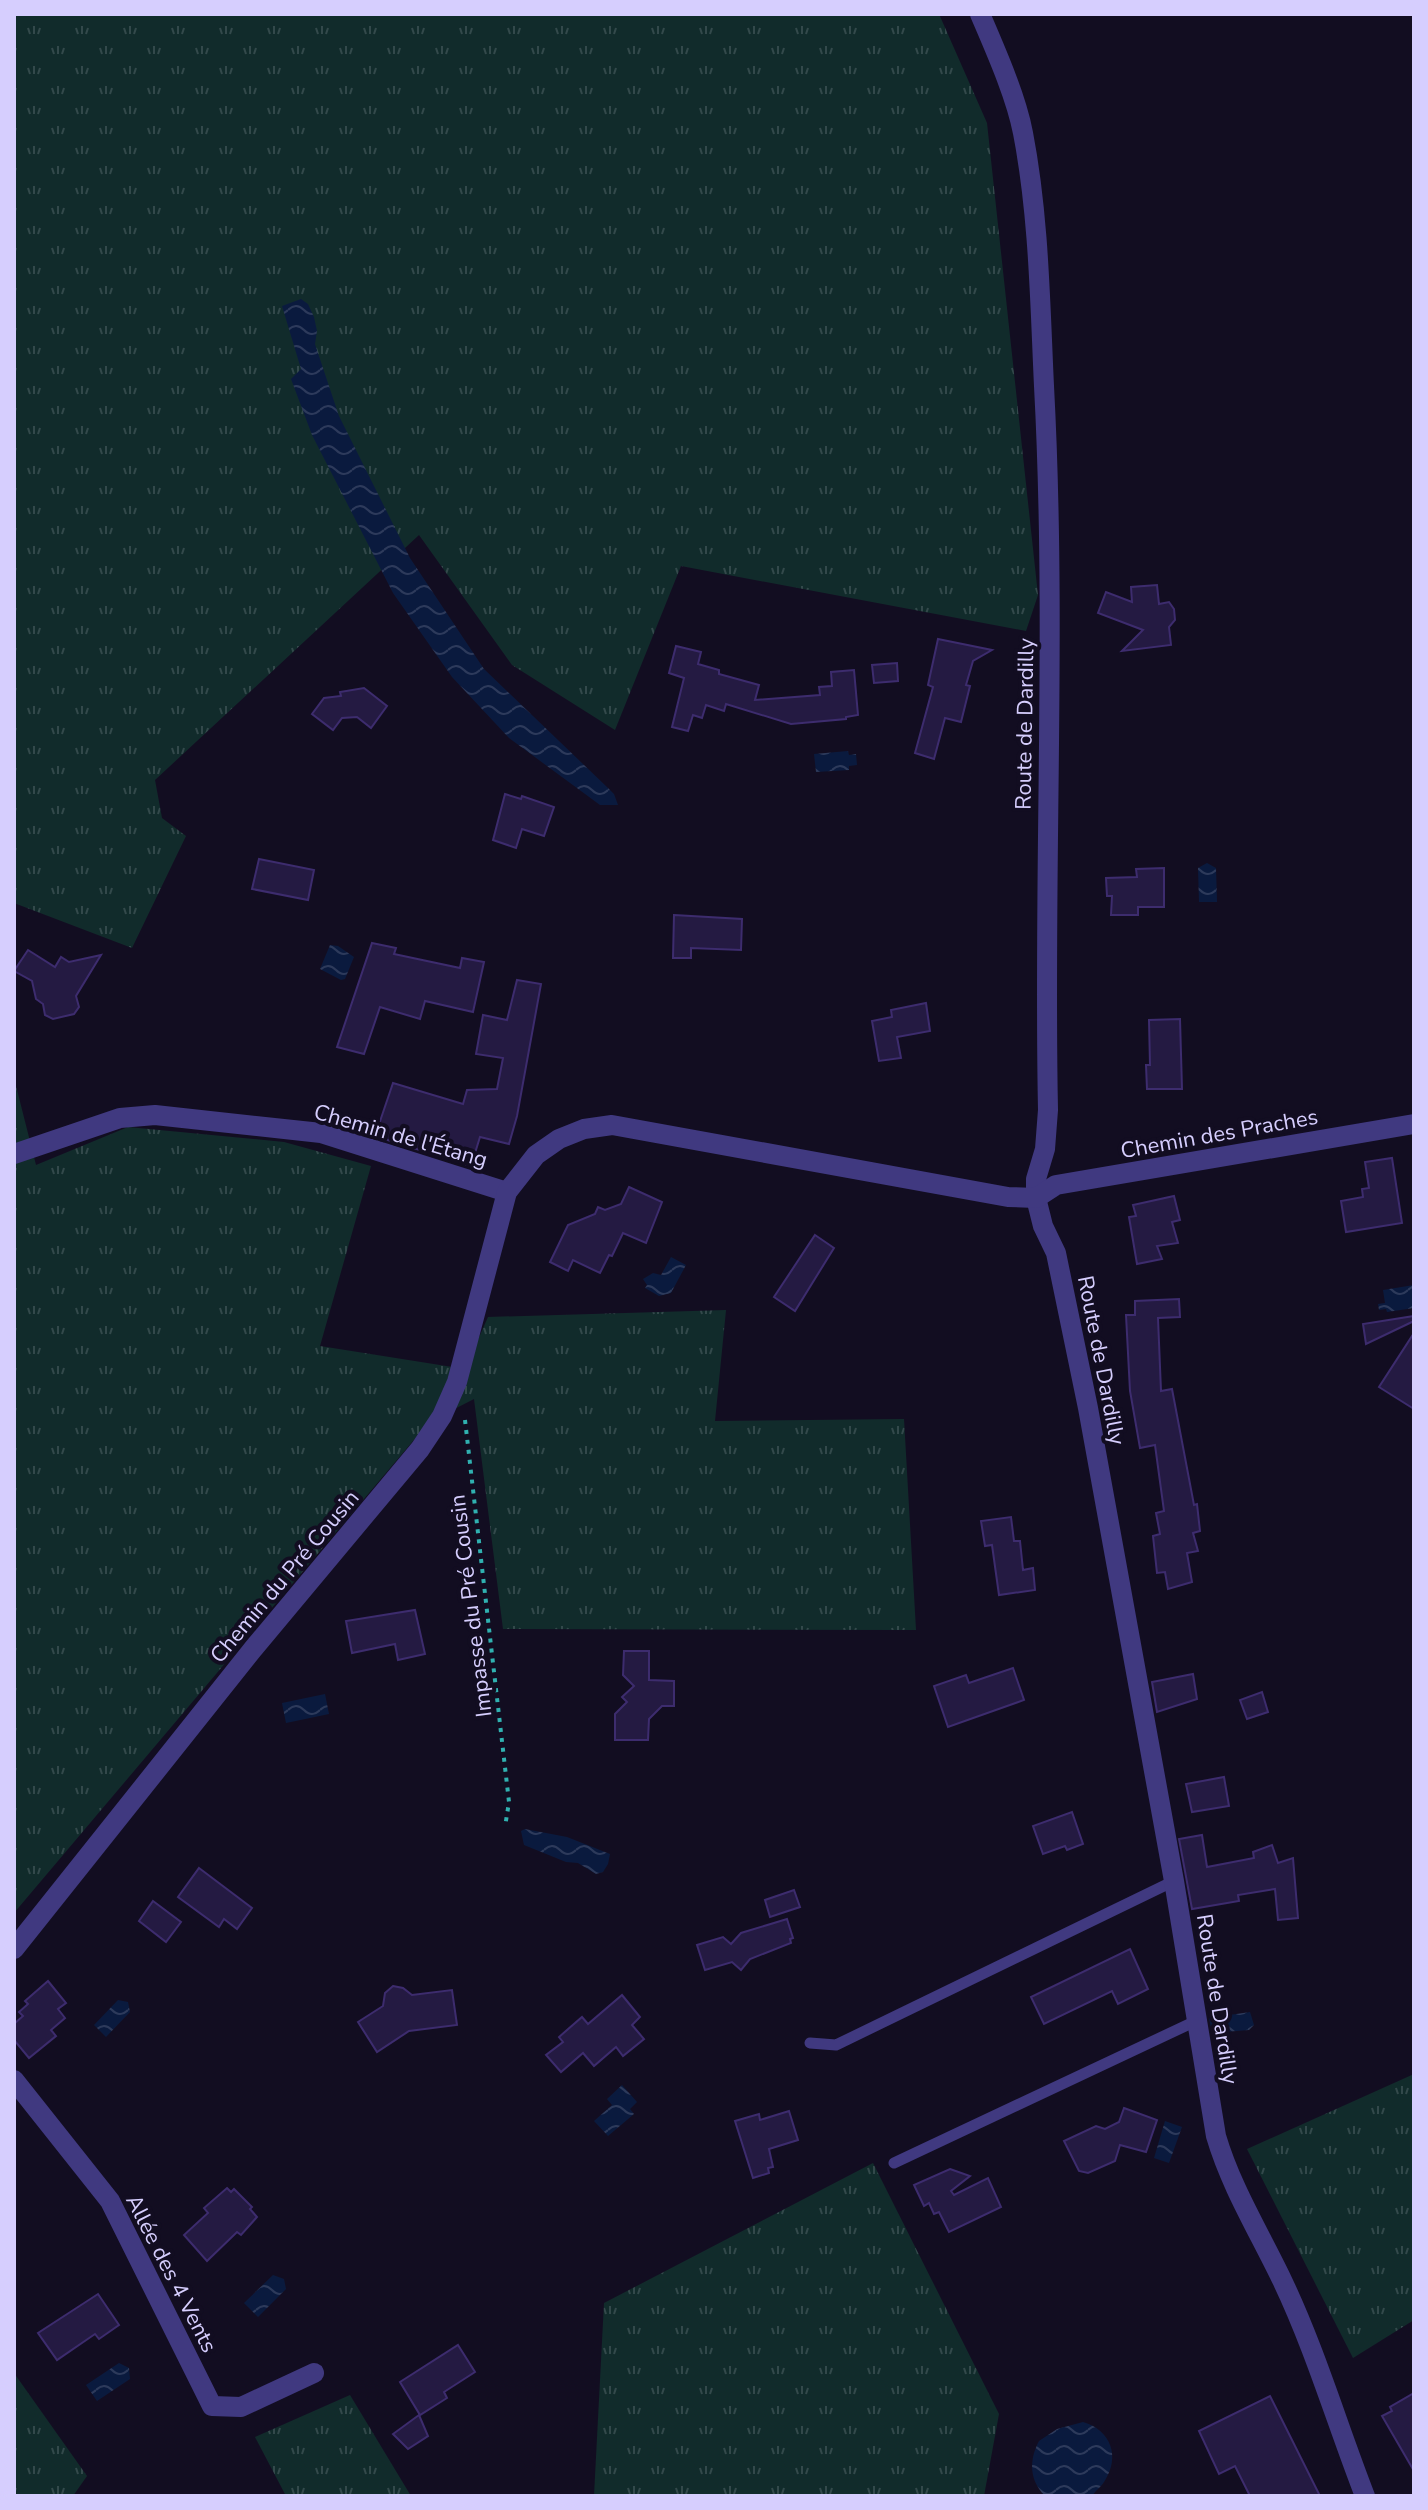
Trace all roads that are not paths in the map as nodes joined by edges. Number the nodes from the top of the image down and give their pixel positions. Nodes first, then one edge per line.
1 (980, 14) edge
2 (1414, 1124) edge
3 (14, 1154) edge
4 (507, 1192) junction
5 (1036, 1198) junction
6 (1174, 1881) junction
7 (14, 1949) edge
8 (1198, 2020) junction
9 (810, 2043) dead end
10 (14, 2080) edge
11 (894, 2163) dead end
12 (314, 2373) dead end
13 (1365, 2496) edge

1 - 5 street, Route de Dardilly
2 - 5 street, Chemin des Praches
3 - 4 street, Chemin de l'Étang
4 - 5 street, Chemin de l'Étang
4 - 7 street, Chemin du Pré Cousin
5 - 6 street, Route de Dardilly
6 - 8 street, Route de Dardilly
6 - 9 lane
8 - 11 lane
8 - 13 street, Route de Dardilly
10 - 12 street, Allée des 4 Vents

